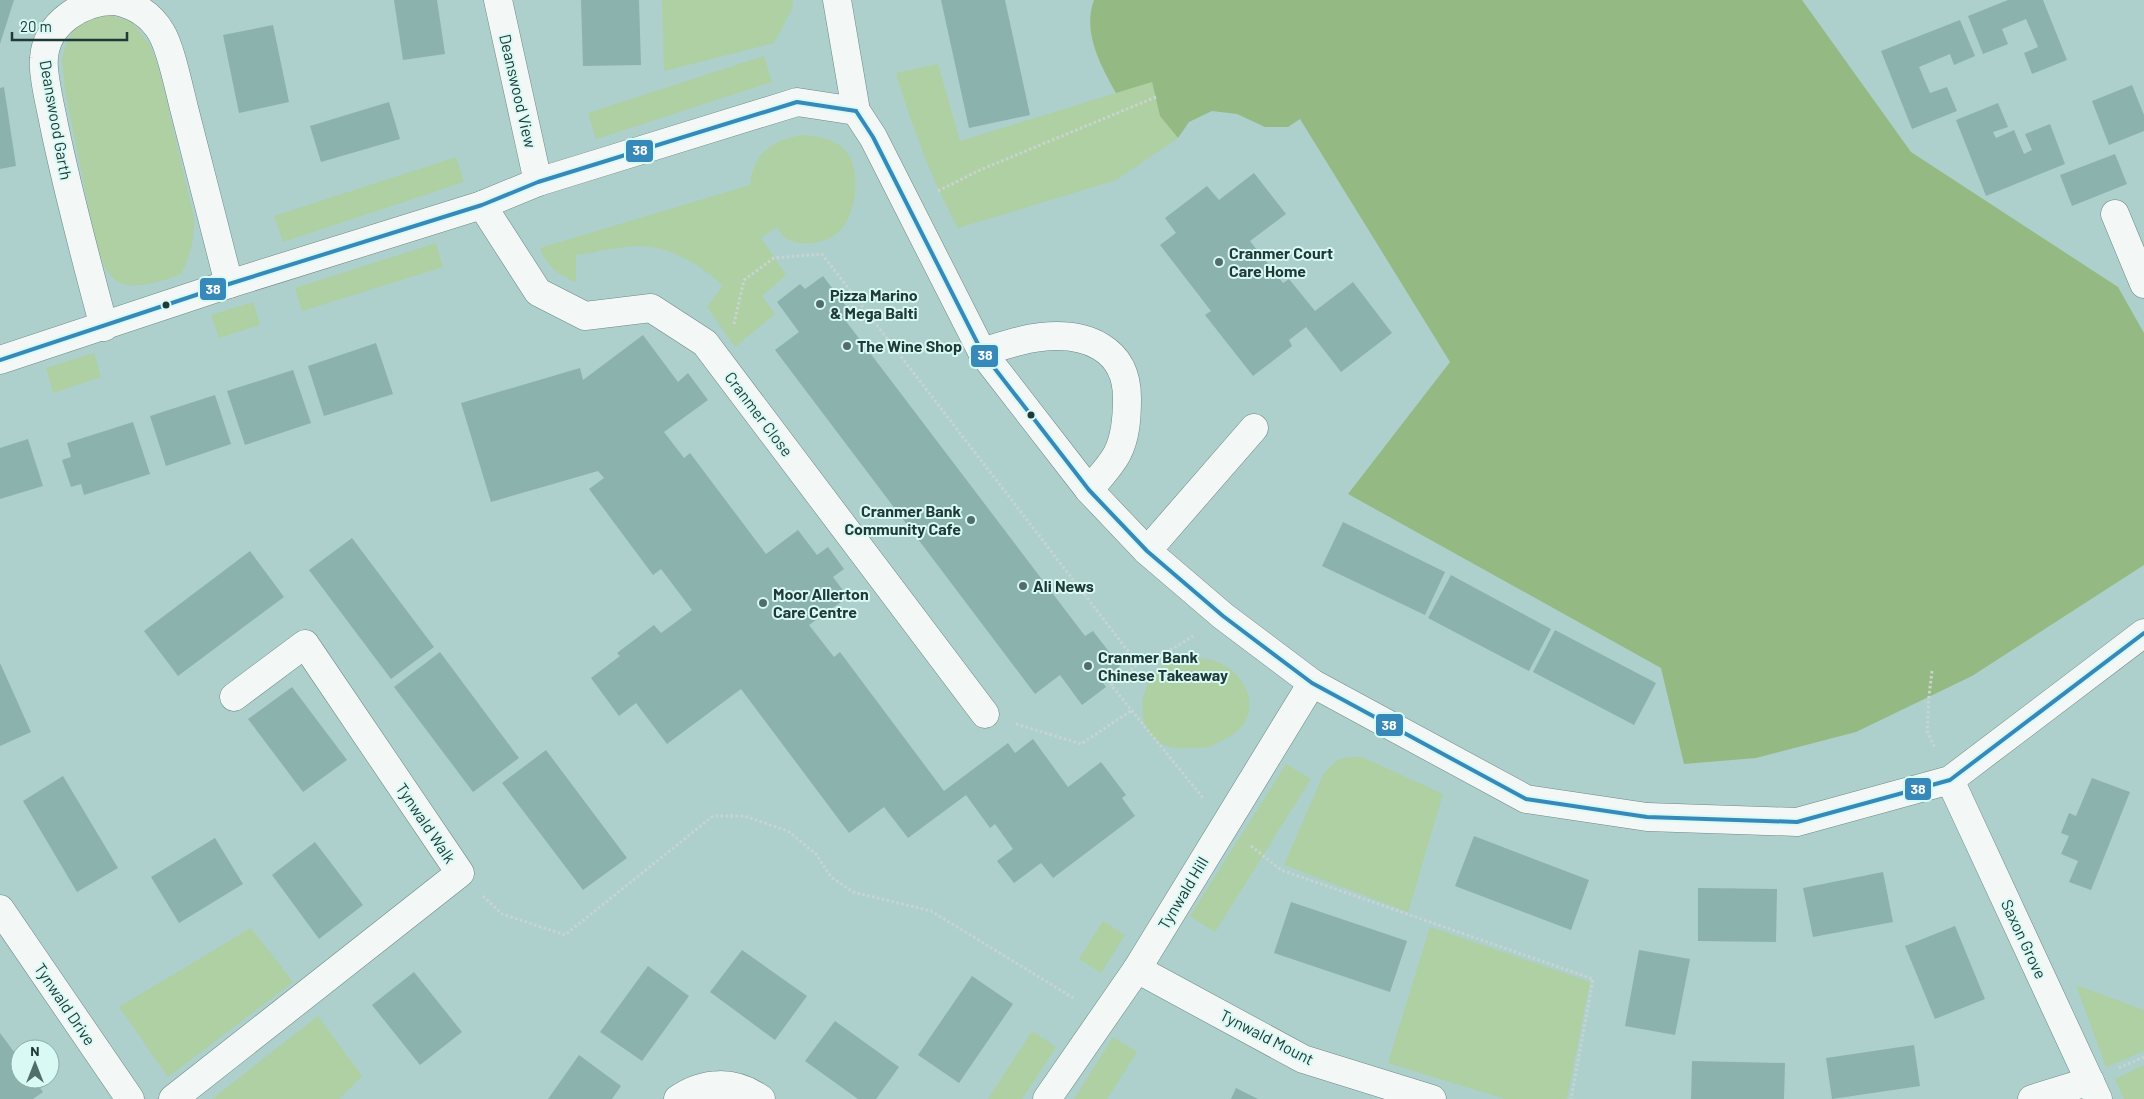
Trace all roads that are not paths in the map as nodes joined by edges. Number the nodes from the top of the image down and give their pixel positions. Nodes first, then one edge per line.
1 (498, 0) edge
2 (837, 0) edge
3 (856, 111) junction
4 (538, 182) junction
5 (482, 205) junction
6 (2115, 214) dead end
7 (230, 284) junction
8 (2144, 284) edge
9 (104, 328) junction
10 (982, 352) junction
11 (0, 360) edge
12 (1254, 428) dead end
13 (1089, 490) junction
14 (1147, 551) junction
15 (2144, 633) edge
16 (1312, 683) junction
17 (234, 697) dead end
18 (984, 714) road end
19 (1950, 780) junction
20 (0, 909) edge
21 (1137, 969) junction
22 (2094, 1090) edge
23 (130, 1099) edge
24 (173, 1099) edge
25 (678, 1099) edge
26 (761, 1099) edge
27 (1047, 1099) edge
28 (1432, 1099) edge
29 (2032, 1099) edge

1 - 4 street, Deanswood View
2 - 3 street
3 - 4 street
3 - 10 street
4 - 5 street
5 - 7 street
5 - 18 street, Cranmer Close
6 - 8 street
7 - 9 street
7 - 9 street, Deanswood Garth
9 - 11 street
10 - 13 street
10 - 13 street
12 - 14 street
13 - 14 street
14 - 16 street
15 - 19 street
16 - 19 street
16 - 21 street, Tynwald Hill
17 - 24 street, Tynwald Walk
19 - 22 street, Saxon Grove
20 - 23 street, Tynwald Drive
21 - 27 street, Tynwald Hill
21 - 28 street, Tynwald Mount
22 - 29 street
25 - 26 street

